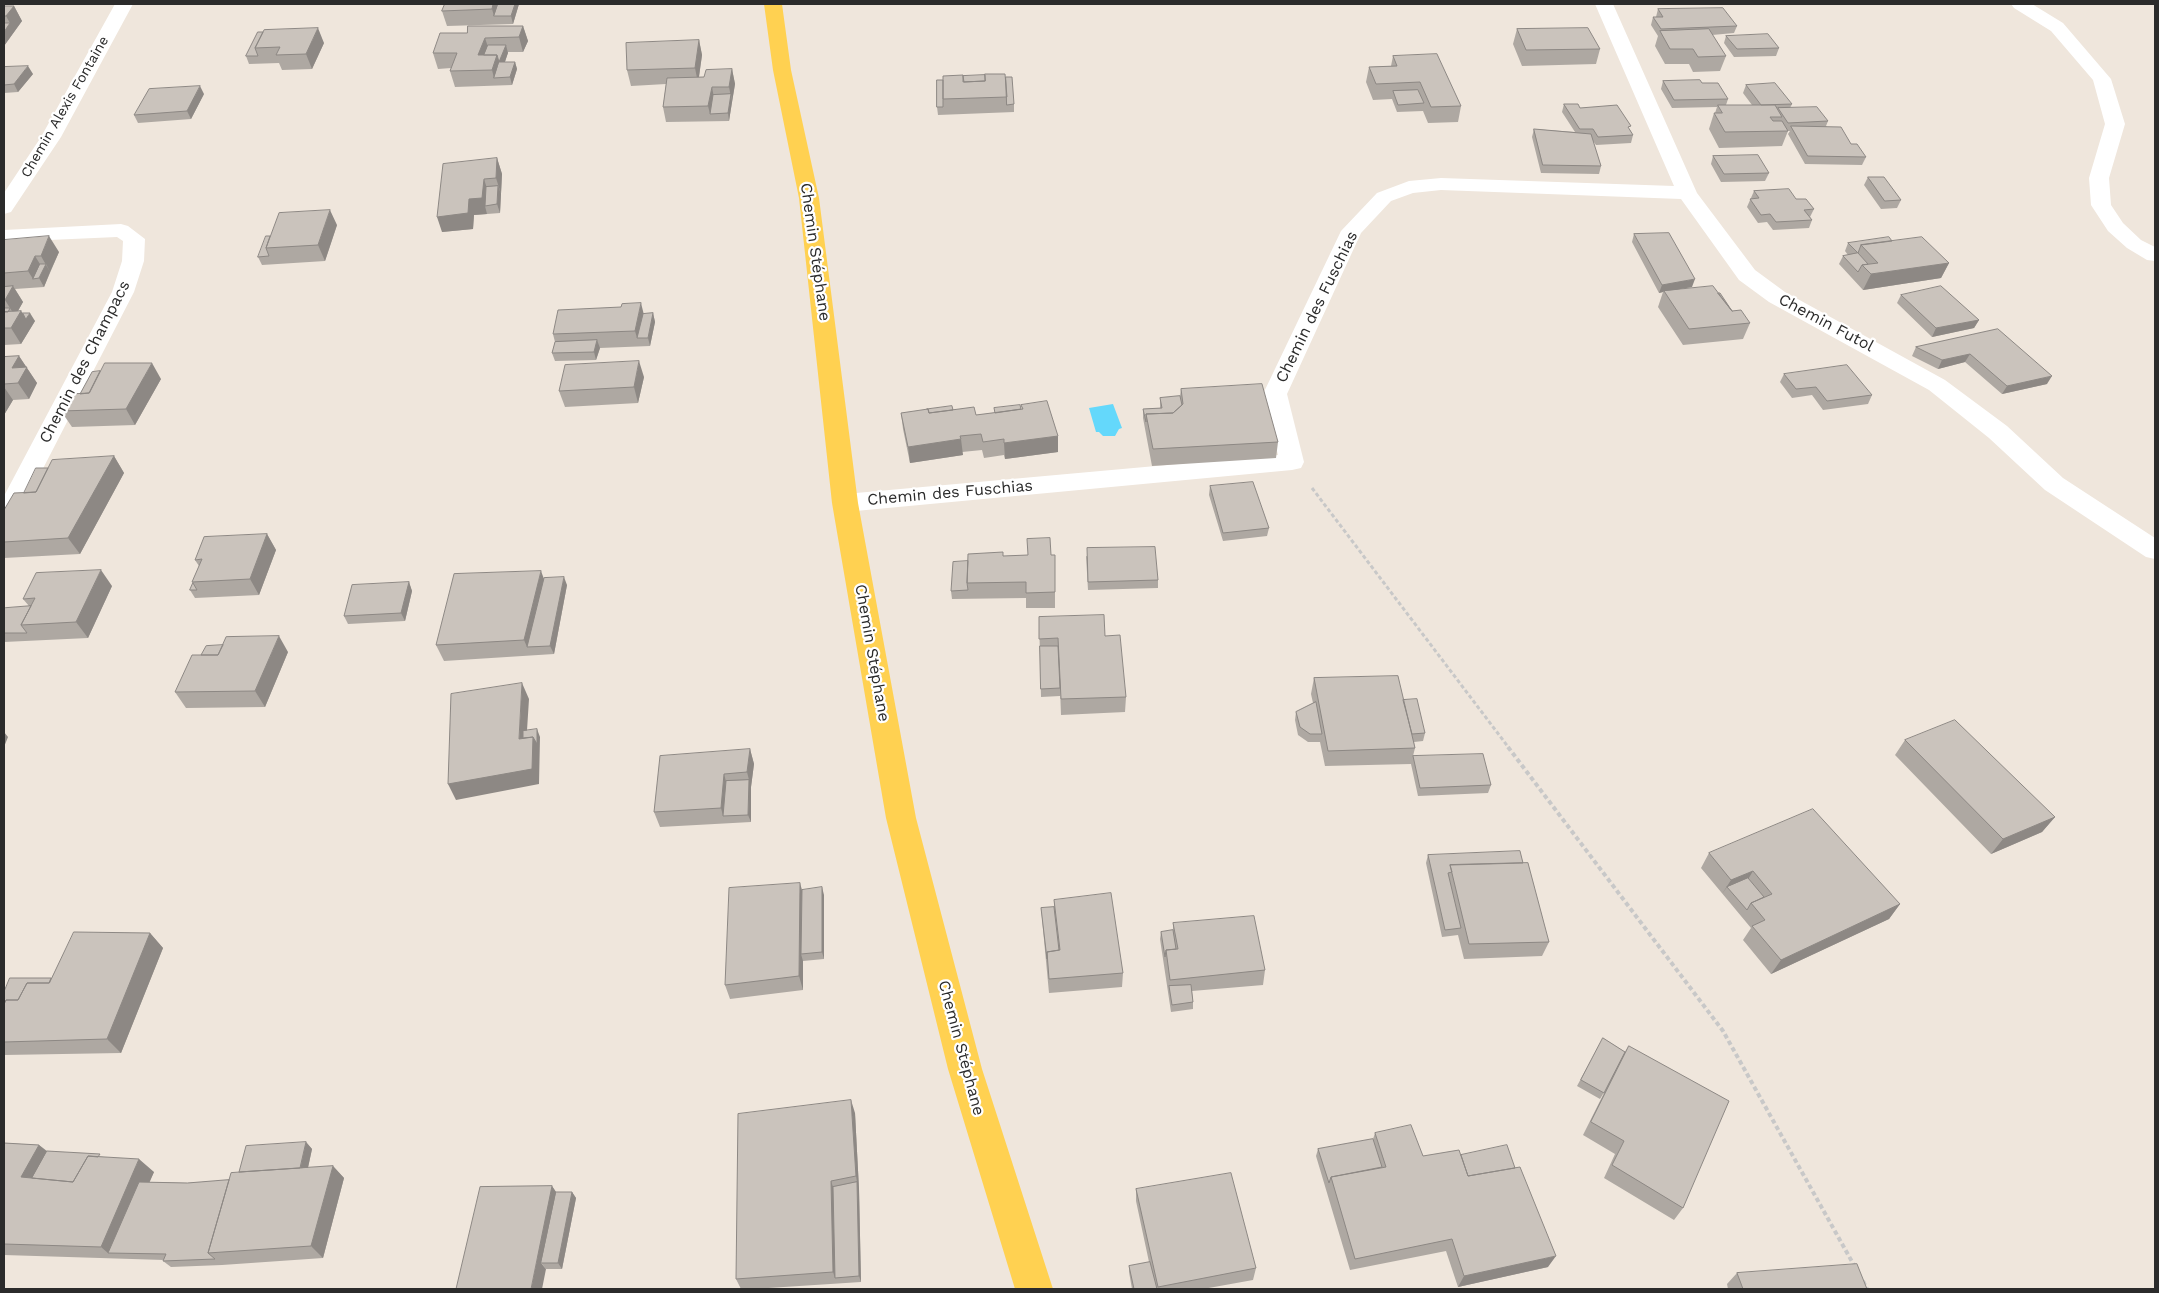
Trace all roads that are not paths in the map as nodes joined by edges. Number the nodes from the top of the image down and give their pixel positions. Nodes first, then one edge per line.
1 (124, 4) edge
2 (774, 4) edge
3 (1604, 4) edge
4 (2020, 4) edge
5 (1687, 192) junction
6 (4, 208) edge
7 (4, 236) edge
8 (2155, 255) edge
9 (845, 503) junction
10 (4, 519) edge
11 (2155, 550) edge
12 (1034, 1289) edge

1 - 6 street, Chemin Alexis Fontaine
2 - 9 main road, Chemin Stéphane
3 - 5 street, Chemin Futol
4 - 8 street
5 - 9 street, Chemin des Fuschias
5 - 11 street, Chemin Futol
7 - 10 street, Chemin des Champacs
9 - 12 main road, Chemin Stéphane

